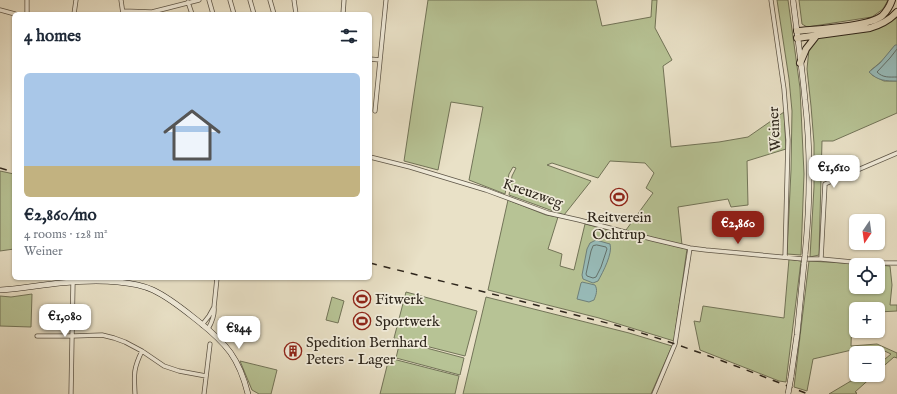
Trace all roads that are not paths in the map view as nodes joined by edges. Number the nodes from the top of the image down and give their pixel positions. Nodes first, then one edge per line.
1 (27, 0) edge
2 (76, 0) edge
3 (121, 0) edge
4 (199, 0) edge
5 (209, 0) edge
6 (230, 0) edge
7 (250, 0) edge
8 (270, 0) edge
9 (294, 0) edge
10 (344, 0) edge
11 (386, 0) edge
12 (771, 0) edge
13 (793, 0) edge
14 (892, 0) edge
15 (188, 2) junction
16 (0, 10) edge
17 (27, 12) edge
18 (74, 12) edge
19 (123, 12) edge
20 (152, 12) edge
21 (191, 12) edge
22 (212, 12) edge
23 (233, 12) edge
24 (253, 12) edge
25 (273, 12) edge
26 (296, 12) edge
27 (343, 12) edge
28 (897, 12) edge
29 (12, 13) edge
30 (797, 35) junction
31 (817, 35) junction
32 (372, 59) edge
33 (380, 60) junction
34 (800, 63) junction
35 (375, 112) dead end
36 (897, 153) edge
37 (372, 158) edge
38 (690, 248) junction
39 (785, 257) junction
40 (821, 259) junction
41 (897, 263) edge
42 (217, 280) edge
43 (73, 282) junction
44 (0, 290) edge
45 (214, 307) junction
46 (202, 325) junction
47 (208, 329) junction
48 (37, 336) dead end
49 (73, 336) junction
50 (210, 344) dead end
51 (142, 351) junction
52 (206, 376) junction
53 (71, 394) edge
54 (135, 394) edge
55 (204, 394) edge
56 (248, 394) edge
57 (654, 394) edge
58 (788, 394) edge

1 - 17 street
2 - 18 street
3 - 19 street
4 - 15 street
5 - 22 street
6 - 23 street
7 - 24 street
8 - 25 street
9 - 26 street
10 - 27 street
11 - 33 street
12 - 39 street, Weiner
13 - 30 main road
14 - 30 highway
15 - 20 street
15 - 21 street
16 - 29 street
28 - 31 highway
30 - 31 highway
30 - 34 main road
31 - 34 highway
32 - 33 street
33 - 35 street
34 - 58 main road, bridge
36 - 40 street
37 - 38 street, Kreuzweg
38 - 39 street
38 - 57 street
39 - 40 street
40 - 41 street
42 - 45 street
43 - 44 main road
43 - 46 main road
43 - 49 street
45 - 46 street
45 - 47 street
46 - 47 main road
47 - 56 main road
48 - 49 street
49 - 51 street
49 - 53 street
50 - 52 street
51 - 52 street
51 - 54 street
52 - 55 street

